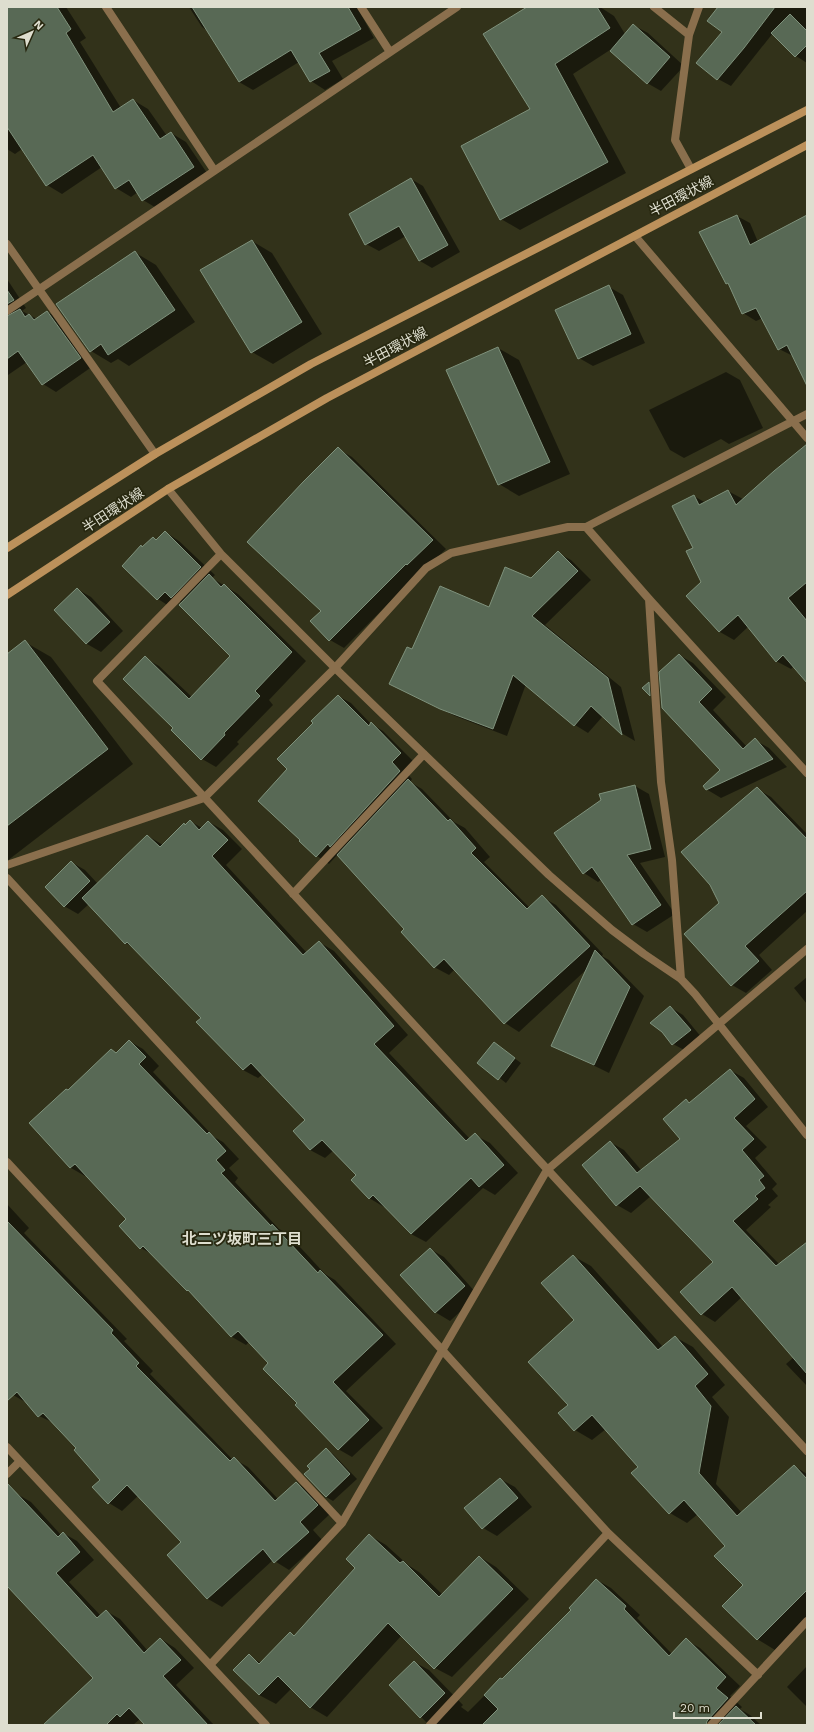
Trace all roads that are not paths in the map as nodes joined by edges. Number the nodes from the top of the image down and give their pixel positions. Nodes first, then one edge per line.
1 (106, 7) edge
2 (361, 7) edge
3 (457, 7) edge
4 (654, 7) edge
5 (699, 7) edge
6 (689, 35) junction
7 (390, 52) junction
8 (807, 110) edge
9 (807, 144) edge
10 (691, 169) junction
11 (214, 170) junction
12 (635, 236) junction
13 (7, 244) edge
14 (39, 289) junction
15 (7, 311) edge
16 (807, 414) edge
17 (793, 422) junction
18 (807, 438) edge
19 (155, 454) junction
20 (168, 489) junction
21 (586, 527) junction
22 (7, 548) edge
23 (221, 554) junction
24 (7, 595) edge
25 (649, 599) junction
26 (335, 668) junction
27 (424, 754) junction
28 (807, 773) edge
29 (204, 798) junction
30 (7, 865) edge
31 (7, 878) edge
32 (293, 894) junction
33 (807, 949) edge
34 (681, 979) junction
35 (719, 1024) junction
36 (807, 1134) edge
37 (7, 1162) edge
38 (547, 1170) junction
39 (443, 1351) junction
40 (7, 1447) edge
41 (807, 1450) edge
42 (20, 1461) junction
43 (7, 1474) edge
44 (342, 1523) junction
45 (608, 1533) junction
46 (807, 1621) edge
47 (210, 1665) junction
48 (758, 1675) junction
49 (266, 1725) edge
50 (430, 1725) edge
51 (711, 1725) edge

1 - 11 street
2 - 7 street
3 - 7 street
4 - 6 street
5 - 6 street
6 - 10 street
7 - 11 street
8 - 10 main road, 半田環状線
9 - 12 main road, 半田環状線
10 - 19 main road, 半田環状線
11 - 14 street
12 - 17 street
12 - 20 main road, 半田環状線
13 - 14 street
14 - 15 street
14 - 19 street
16 - 17 street
17 - 18 street
17 - 21 street
19 - 22 main road, 半田環状線
20 - 23 street
20 - 24 main road, 半田環状線
21 - 25 street
21 - 26 street
23 - 26 street
23 - 29 street
25 - 28 street
25 - 34 street
26 - 27 street
26 - 29 street
27 - 32 street
27 - 34 street
29 - 30 street
29 - 32 street
31 - 39 street
32 - 38 street
33 - 35 street
34 - 35 street
35 - 36 street
35 - 38 street
37 - 44 street
38 - 39 street
38 - 41 street
39 - 44 street
39 - 45 street
40 - 42 street
42 - 43 street
42 - 47 street
44 - 47 street
45 - 48 street
45 - 50 street
46 - 48 street
47 - 49 street
48 - 51 street

